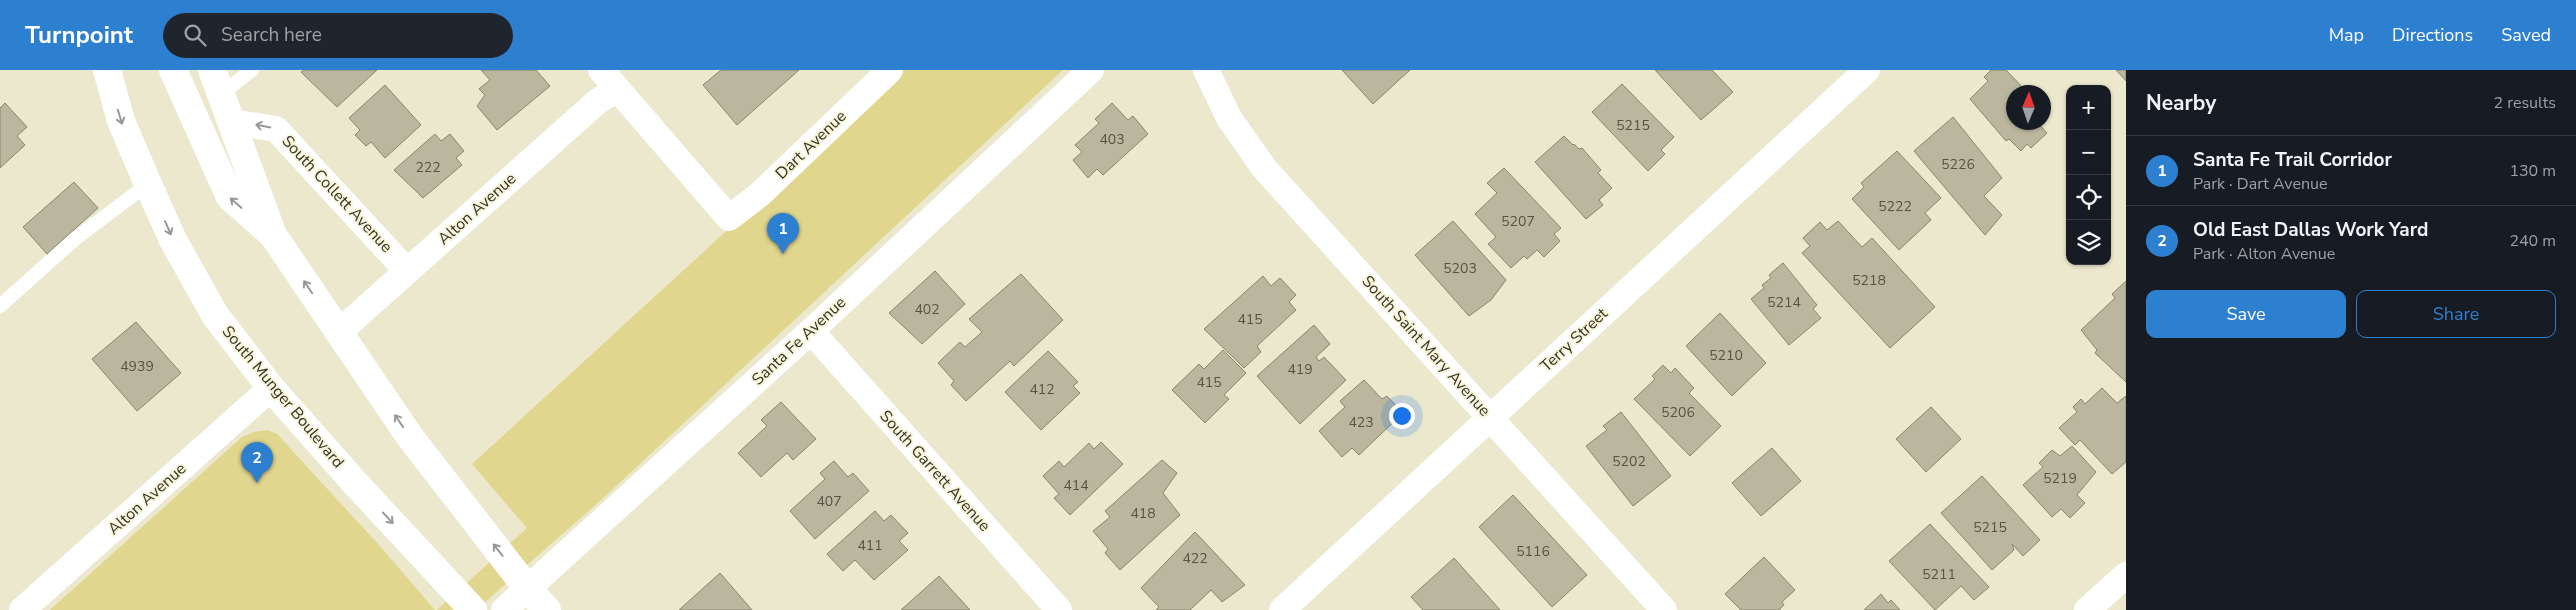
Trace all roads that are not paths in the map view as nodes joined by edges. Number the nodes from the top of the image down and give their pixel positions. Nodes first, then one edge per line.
1 (107, 70) edge
2 (173, 70) edge
3 (252, 70) edge
4 (890, 70) edge
5 (1092, 70) edge
6 (1206, 70) edge
7 (1867, 70) edge
8 (609, 79) edge
9 (217, 82) edge
10 (232, 122) junction
11 (148, 184) junction
12 (273, 235) junction
13 (407, 270) junction
14 (0, 306) edge
15 (811, 331) junction
16 (338, 332) junction
17 (271, 388) junction
18 (1491, 417) junction
19 (2126, 575) edge
20 (528, 589) junction
21 (22, 610) edge
22 (473, 610) edge
23 (504, 610) edge
24 (547, 610) edge
25 (1060, 610) edge
26 (1282, 610) edge
27 (1664, 610) edge
28 (2087, 610) edge

1 -> 11 main road, South Munger Boulevard
12 -> 2 main road
3 - 9 lane
4 - 8 street, Dart Avenue
5 - 15 street, Santa Fe Avenue
6 - 18 street, South Saint Mary Avenue
7 - 18 street, Terry Street
8 - 13 street, Alton Avenue
9 - 10 main road
10 - 12 main road
13 -> 10 street, South Collett Avenue
11 - 14 lane
11 -> 17 main road, South Munger Boulevard
16 -> 12 main road
13 - 16 street, Alton Avenue
15 - 20 street, Santa Fe Avenue
15 - 25 street, South Garrett Avenue
20 -> 16 main road
17 - 21 street, Alton Avenue
17 -> 22 main road, South Munger Boulevard
18 - 26 street, Terry Street
18 - 27 street, South Saint Mary Avenue
19 - 28 street
20 - 23 street, Santa Fe Avenue
20 - 24 main road

